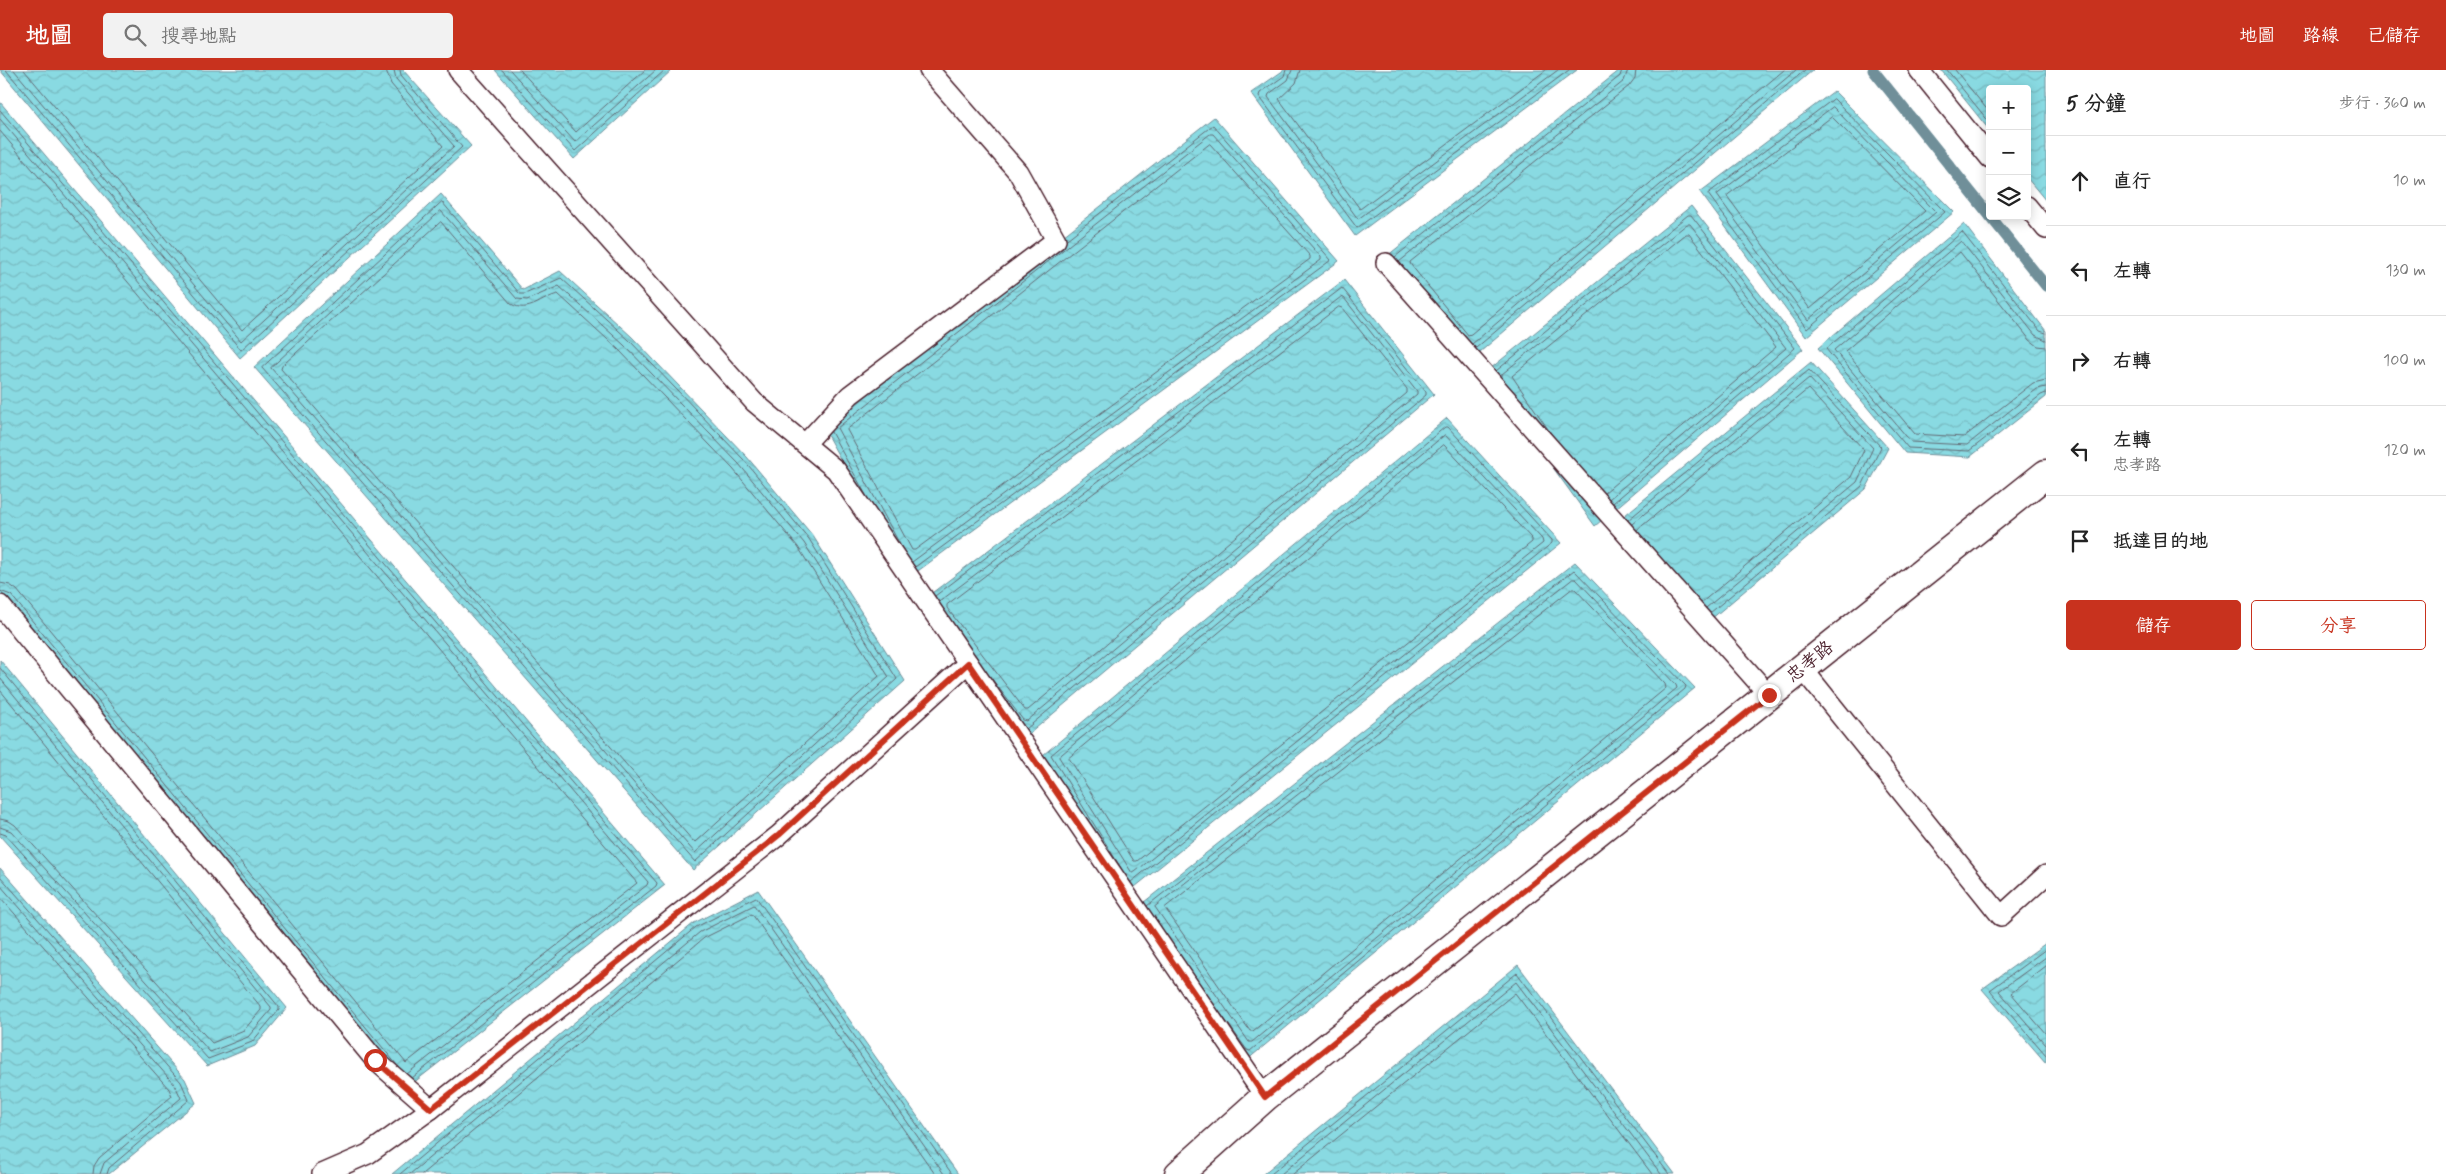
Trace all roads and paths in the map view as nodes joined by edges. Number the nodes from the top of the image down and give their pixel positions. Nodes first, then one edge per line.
1 (458, 70) edge
2 (929, 70) edge
3 (1919, 70) edge
4 (1986, 153) edge
5 (2031, 211) edge
6 (2046, 229) edge
7 (1386, 263) dead end
8 (805, 444) junction
9 (2046, 474) edge
10 (0, 606) edge
11 (968, 663) junction
12 (1802, 668) junction
13 (1769, 695) junction
14 (2046, 875) edge
15 (1265, 1097) junction
16 (431, 1109) junction
17 (322, 1174) edge
18 (1179, 1174) edge

1 - 8 lane
2 - 8 lane
3 - 4 lane
5 - 6 lane
7 - 13 lane
8 - 11 lane
9 - 12 street, 忠孝路
10 - 16 lane
11 - 15 lane
11 - 16 lane
12 - 13 street, 忠孝路
12 - 14 lane
13 - 15 street, 忠孝路
15 - 18 street, 忠孝路
16 - 17 lane

